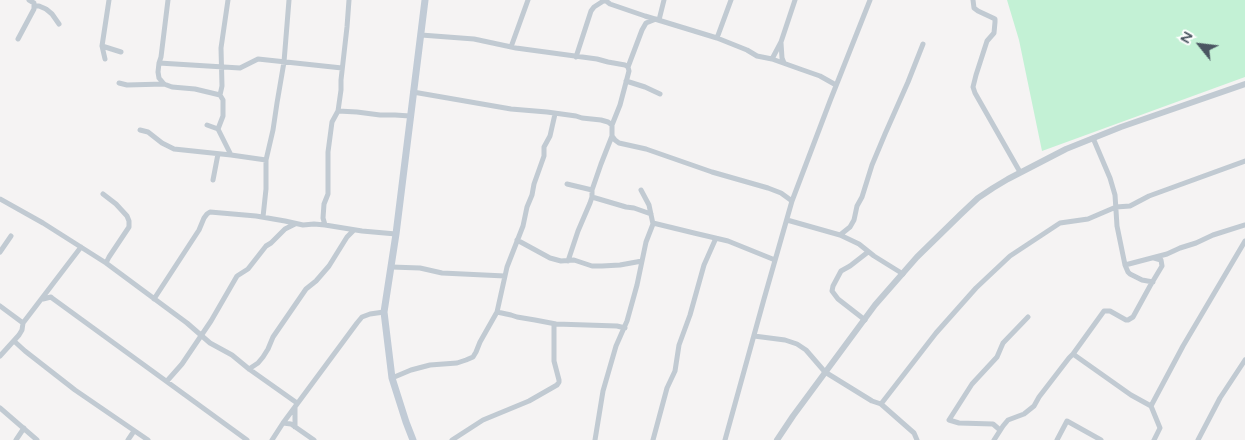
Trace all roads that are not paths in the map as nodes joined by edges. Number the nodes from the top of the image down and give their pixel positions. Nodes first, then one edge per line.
1 (29, 0) edge
2 (109, 0) edge
3 (168, 0) edge
4 (228, 0) edge
5 (289, 0) edge
6 (349, 0) edge
7 (425, 0) edge
8 (528, 0) edge
9 (605, 0) edge
10 (664, 0) edge
11 (731, 0) edge
12 (795, 0) edge
13 (870, 0) edge
14 (973, 0) edge
15 (34, 6) junction
16 (645, 16) junction
17 (657, 19) junction
18 (648, 22) junction
19 (59, 24) dead end
20 (421, 35) junction
21 (717, 38) junction
22 (18, 40) dead end
23 (781, 42) junction
24 (923, 44) dead end
25 (102, 46) junction
26 (512, 47) junction
27 (121, 52) dead end
28 (576, 57) junction
29 (104, 59) dead end
30 (772, 59) junction
31 (284, 62) junction
32 (159, 63) junction
33 (784, 63) junction
34 (221, 67) junction
35 (628, 67) junction
36 (342, 68) junction
37 (626, 81) junction
38 (119, 83) dead end
39 (164, 84) junction
40 (1245, 84) edge
41 (836, 85) junction
42 (413, 92) junction
43 (660, 94) dead end
44 (220, 95) junction
45 (338, 111) junction
46 (555, 114) junction
47 (410, 116) junction
48 (207, 125) dead end
49 (612, 125) junction
50 (218, 129) junction
51 (140, 130) dead end
52 (612, 136) junction
53 (1093, 138) junction
54 (218, 154) junction
55 (231, 155) junction
56 (266, 160) junction
57 (1245, 161) edge
58 (1020, 172) junction
59 (213, 180) dead end
60 (567, 184) dead end
61 (592, 190) junction
62 (641, 190) dead end
63 (103, 194) dead end
64 (592, 197) junction
65 (0, 199) edge
66 (792, 201) junction
67 (1116, 207) junction
68 (651, 214) junction
69 (264, 217) junction
70 (787, 220) junction
71 (653, 223) junction
72 (295, 224) junction
73 (325, 225) junction
74 (1245, 225) edge
75 (354, 230) junction
76 (396, 234) junction
77 (840, 235) junction
78 (11, 236) dead end
79 (716, 238) junction
80 (517, 240) junction
81 (1245, 242) edge
82 (81, 247) junction
83 (0, 252) edge
84 (868, 252) junction
85 (1154, 258) junction
86 (775, 260) junction
87 (568, 261) junction
88 (642, 261) junction
89 (106, 263) junction
90 (1125, 266) junction
91 (391, 267) junction
92 (903, 274) junction
93 (505, 276) junction
94 (1153, 282) junction
95 (42, 299) junction
96 (154, 299) junction
97 (0, 306) edge
98 (384, 312) junction
99 (497, 312) junction
100 (1028, 317) dead end
101 (865, 320) junction
102 (22, 323) junction
103 (554, 324) junction
104 (624, 328) junction
105 (201, 336) junction
106 (754, 336) junction
107 (14, 341) junction
108 (1073, 354) junction
109 (0, 356) edge
110 (1245, 360) edge
111 (249, 369) junction
112 (825, 372) junction
113 (392, 378) junction
114 (167, 382) junction
115 (881, 404) junction
116 (296, 405) junction
117 (1150, 406) junction
118 (0, 408) edge
119 (283, 423) junction
120 (295, 427) junction
121 (24, 428) junction
122 (1000, 430) junction
123 (134, 431) junction
124 (16, 440) edge
125 (37, 440) edge
126 (128, 440) edge
127 (148, 440) edge
128 (247, 440) edge
129 (272, 440) edge
130 (314, 440) edge
131 (413, 440) edge
132 (452, 440) edge
133 (595, 440) edge
134 (653, 440) edge
135 (725, 440) edge
136 (776, 440) edge
137 (917, 440) edge
138 (994, 440) edge
139 (1057, 440) edge
140 (1101, 440) edge
141 (1154, 440) edge
142 (1198, 440) edge

1 - 15 street
2 - 25 street
3 - 32 street
4 - 34 street
5 - 31 street
6 - 36 street
7 - 20 main road
8 - 26 street
9 - 16 street
9 - 28 street
10 - 17 street
11 - 21 street
12 - 23 street
13 - 41 street
14 - 58 street
15 - 19 street
15 - 22 street
16 - 17 street
16 - 18 street
17 - 18 street
17 - 21 street
18 - 35 street
20 - 26 street
20 - 42 main road
21 - 30 street
23 - 30 street
23 - 33 street
24 - 77 street
25 - 27 street
25 - 29 street
26 - 28 street
28 - 35 street
30 - 33 street
31 - 34 street
31 - 36 street
31 - 56 street
32 - 34 street
32 - 39 street
33 - 41 street
34 - 44 street
35 - 37 street
36 - 45 street
37 - 43 street
37 - 49 street
38 - 39 street
39 - 44 street
40 - 53 street
41 - 66 street
42 - 46 street
42 - 47 main road
44 - 50 street
45 - 47 street
45 - 73 street
46 - 49 street
46 - 80 street
47 - 76 main road
48 - 50 street
49 - 52 street
50 - 55 street
51 - 54 street
52 - 61 street
52 - 66 street
53 - 58 street
53 - 67 street
54 - 55 street
54 - 59 street
55 - 56 street
56 - 69 street
57 - 67 street
58 - 92 street
60 - 61 street
61 - 64 street
62 - 68 street
63 - 89 street
64 - 68 street
64 - 87 street
65 - 82 street
66 - 70 street
67 - 90 street
67 - 115 street
68 - 71 street
69 - 72 street
69 - 96 street
70 - 77 street
70 - 86 street
71 - 79 street
71 - 88 street
72 - 73 street
72 - 105 street
73 - 75 street
74 - 85 street
75 - 76 street
75 - 111 street
76 - 91 main road
77 - 84 street
78 - 83 street
79 - 86 street
79 - 134 street
80 - 87 street
80 - 93 street
81 - 117 street
82 - 89 street
82 - 95 street
84 - 92 street
84 - 101 street
85 - 90 street
85 - 94 street
86 - 106 street
87 - 88 street
88 - 104 street
89 - 96 street
90 - 94 street
91 - 93 street
91 - 98 main road
92 - 101 street
93 - 99 street
94 - 108 street
95 - 102 street
95 - 114 street
96 - 105 street
97 - 102 street
98 - 113 main road
98 - 116 street
99 - 103 street
99 - 113 street
100 - 122 street
101 - 112 street
102 - 107 street
103 - 104 street
103 - 132 street
104 - 133 street
105 - 111 street
105 - 114 street
106 - 112 street
106 - 135 street
107 - 109 street
107 - 123 street
108 - 117 street
108 - 122 street
110 - 142 street
111 - 116 street
112 - 115 street
112 - 136 street
113 - 131 main road
114 - 128 street
115 - 137 street
116 - 119 street
116 - 120 street
117 - 141 street
118 - 121 street
119 - 120 street
119 - 129 street
120 - 130 street
121 - 124 street
121 - 125 street
122 - 138 street
123 - 126 street
123 - 127 street
139 - 140 street

